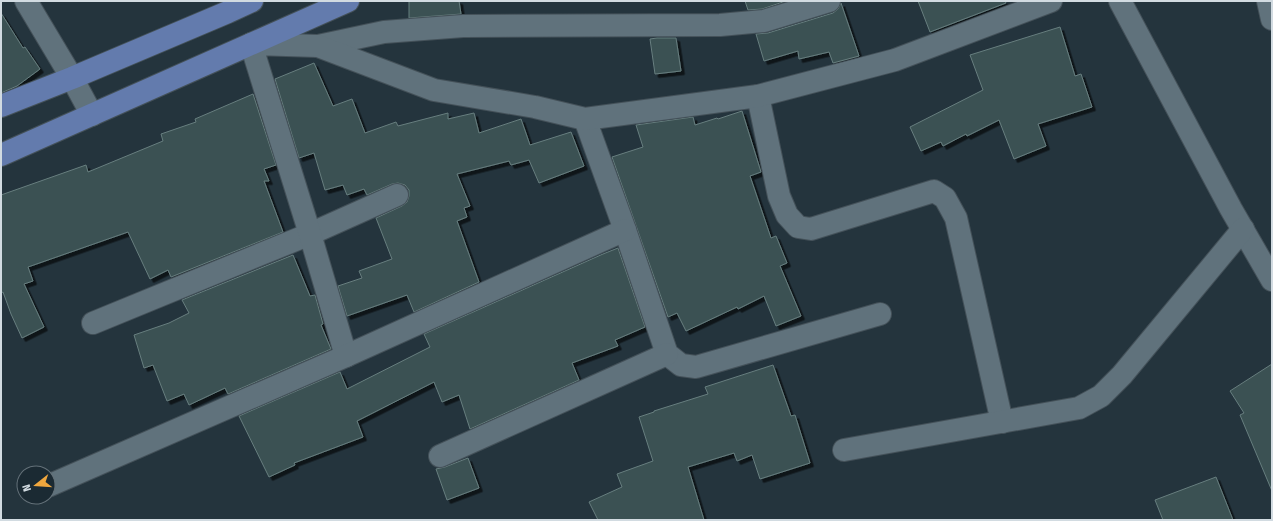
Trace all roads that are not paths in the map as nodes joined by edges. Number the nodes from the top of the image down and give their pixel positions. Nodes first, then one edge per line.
1 (26, 1) edge
2 (252, 1) edge
3 (348, 1) edge
4 (829, 1) edge
5 (1050, 1) edge
6 (1120, 1) edge
7 (1268, 1) edge
8 (1272, 19) edge
9 (251, 44) junction
10 (318, 46) junction
11 (72, 78) junction
12 (758, 96) junction
13 (1, 106) edge
14 (92, 115) junction
15 (585, 119) junction
16 (1, 155) edge
17 (397, 195) dead end
18 (1243, 229) junction
19 (625, 230) junction
20 (310, 234) junction
21 (1272, 280) edge
22 (880, 314) dead end
23 (93, 323) dead end
24 (667, 354) junction
25 (346, 356) junction
26 (1002, 422) junction
27 (844, 450) dead end
28 (440, 456) dead end
29 (56, 483) edge

1 - 11 street
2 - 11 main road
3 - 9 main road
4 - 10 street
5 - 12 street
6 - 18 street
7 - 8 street
9 - 10 street
9 - 14 main road
9 - 20 street
10 - 15 street
11 - 13 main road
11 - 14 street
12 - 15 street
12 - 26 street
14 - 16 main road
15 - 19 street
17 - 20 street
18 - 21 street
18 - 26 street
19 - 24 street
19 - 25 street
20 - 23 street
20 - 25 street
22 - 24 street
24 - 28 street
25 - 29 street
26 - 27 street

